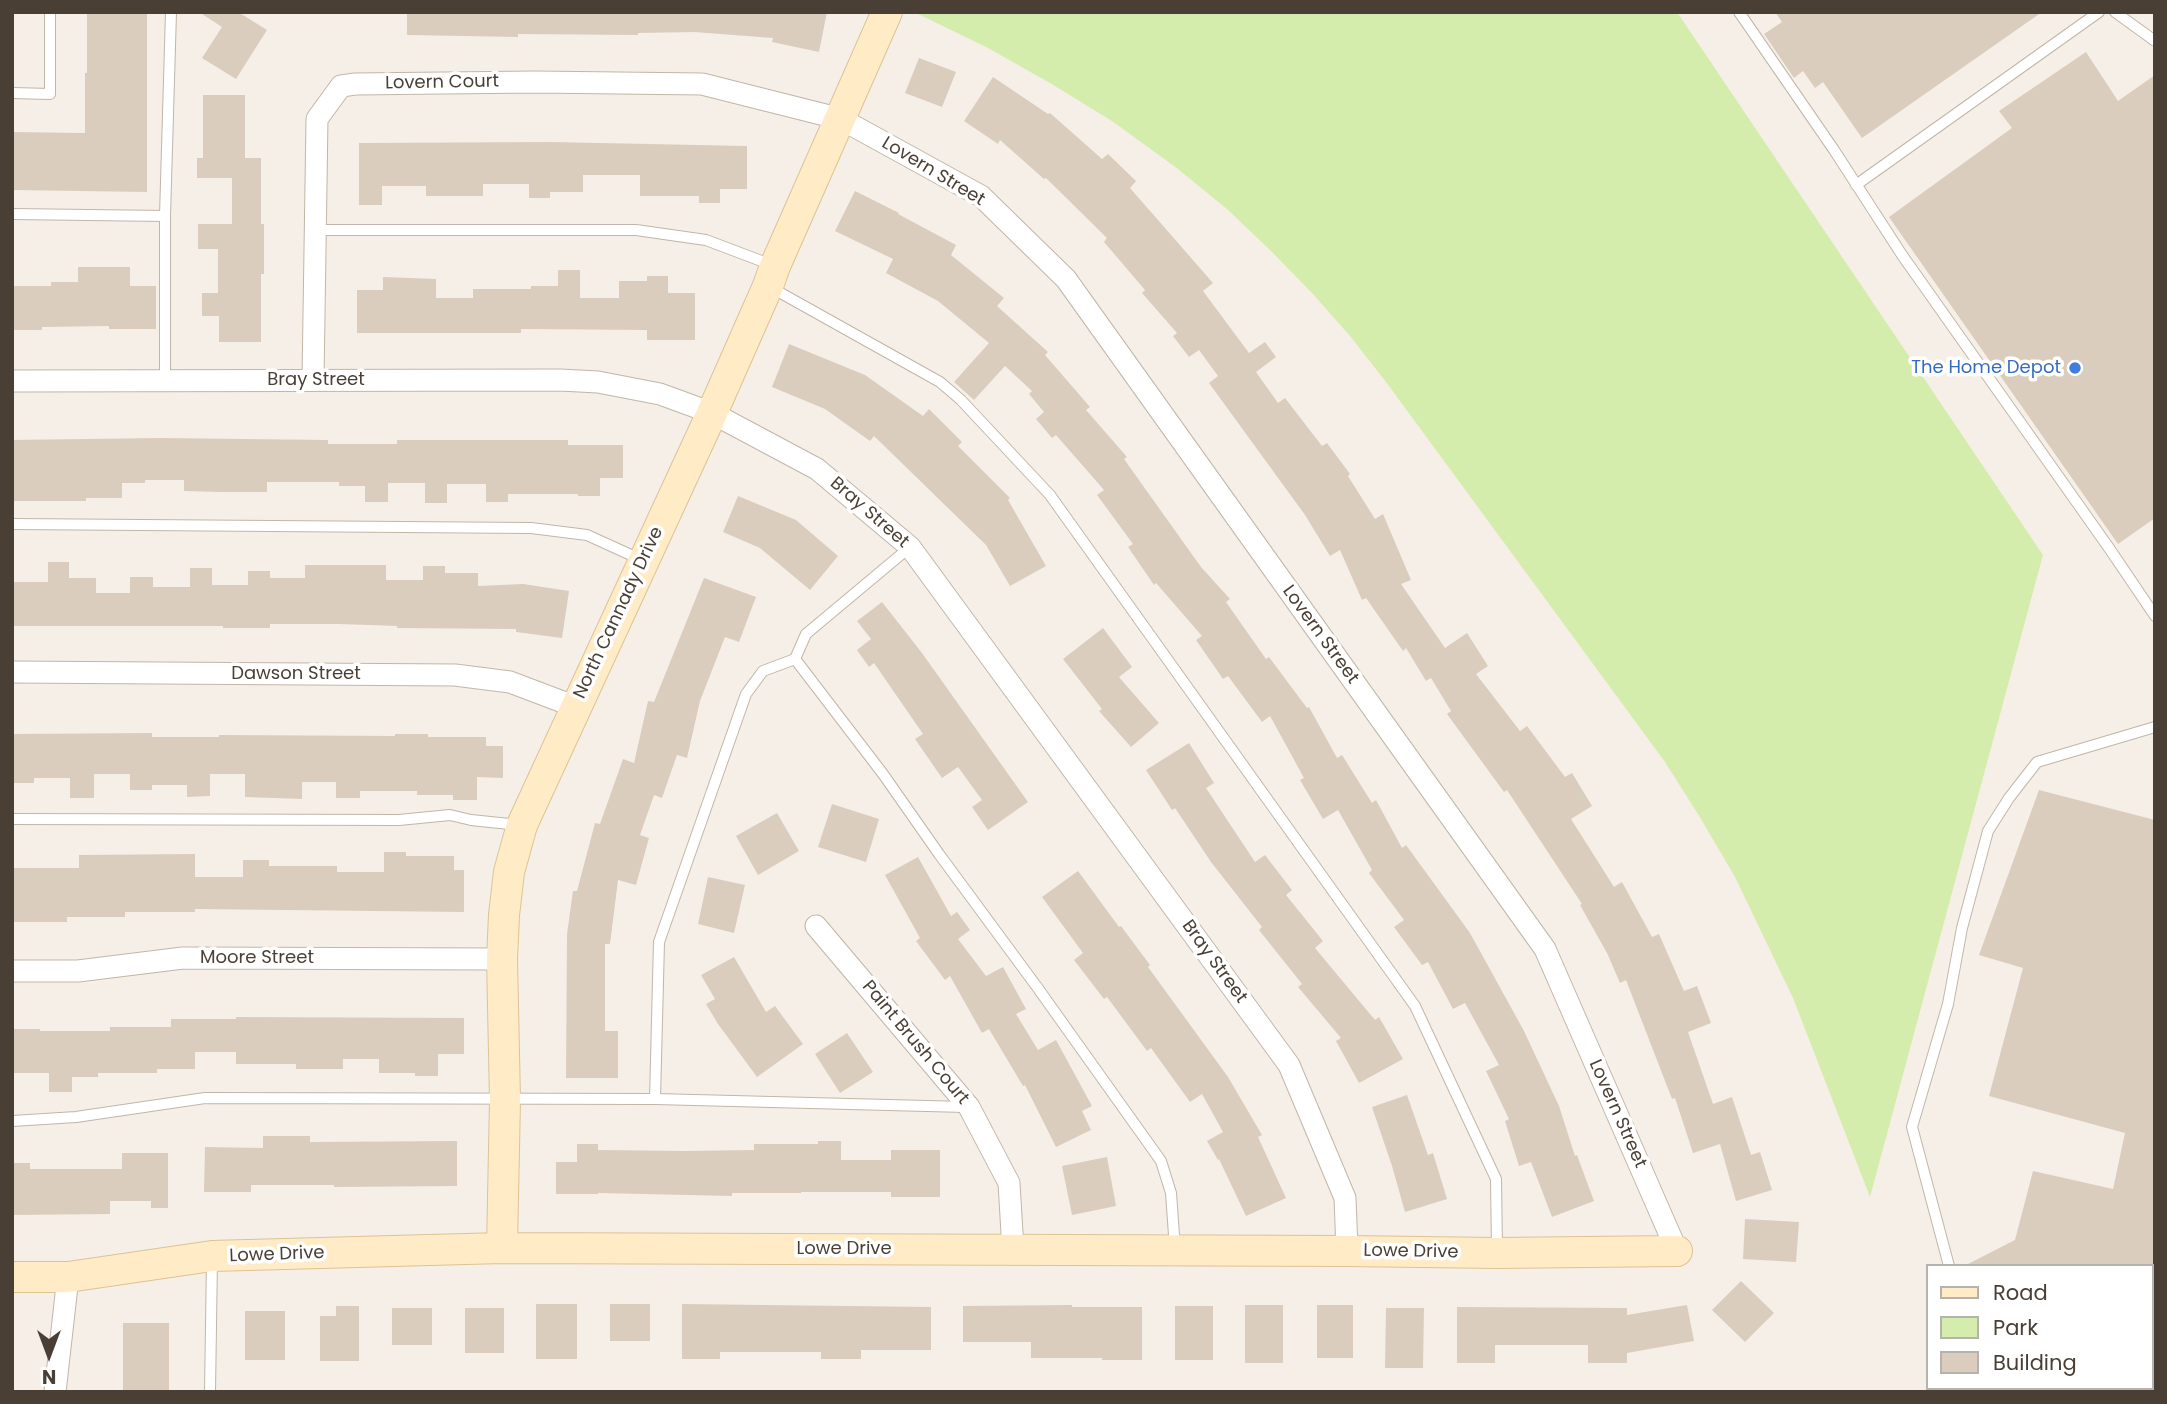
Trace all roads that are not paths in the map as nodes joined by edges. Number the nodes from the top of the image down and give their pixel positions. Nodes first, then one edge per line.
1 (50, 12) edge
2 (171, 12) edge
3 (887, 12) edge
4 (1739, 12) edge
5 (2099, 12) edge
6 (2115, 12) edge
7 (2155, 41) edge
8 (12, 93) edge
9 (841, 119) junction
10 (1856, 185) junction
11 (12, 214) edge
12 (165, 216) junction
13 (315, 230) junction
14 (771, 276) junction
15 (313, 380) junction
16 (12, 381) edge
17 (165, 381) junction
18 (712, 413) junction
19 (12, 524) edge
20 (910, 547) junction
21 (644, 561) junction
22 (2155, 616) edge
23 (794, 659) junction
24 (12, 672) edge
25 (576, 707) junction
26 (2155, 727) edge
27 (12, 819) edge
28 (522, 825) junction
29 (816, 926) dead end
30 (502, 960) junction
31 (12, 971) edge
32 (655, 1099) junction
33 (505, 1100) junction
34 (969, 1107) junction
35 (12, 1121) edge
36 (502, 1248) junction
37 (1013, 1250) junction
38 (1175, 1251) junction
39 (1347, 1251) junction
40 (1677, 1251) joint
41 (1497, 1254) junction
42 (212, 1256) junction
43 (1948, 1264) edge
44 (12, 1277) edge
45 (68, 1277) junction
46 (55, 1392) edge
47 (210, 1392) edge

1 - 8 lane
2 - 12 lane
3 - 9 street, North Cannady Drive
4 - 10 lane
5 - 10 lane
6 - 7 lane
9 - 13 street, Lovern Court
9 - 14 street, North Cannady Drive
9 - 40 street, Lovern Street
10 - 22 lane
11 - 12 lane
12 - 17 lane
13 - 14 lane
13 - 15 street, Lovern Court
14 - 18 street, North Cannady Drive
14 - 41 lane
15 - 17 street, Bray Street
15 - 18 street, Bray Street
16 - 17 street, Bray Street
18 - 20 street, Bray Street
18 - 21 street, North Cannady Drive
19 - 21 lane
20 - 23 lane
20 - 39 street, Bray Street
21 - 25 street, North Cannady Drive
23 - 32 lane
23 - 38 lane
24 - 25 street, Dawson Street
25 - 28 street, North Cannady Drive
26 - 43 lane
27 - 28 lane
28 - 30 street, North Cannady Drive
29 - 34 street, Paint Brush Court
30 - 31 street, Moore Street
30 - 33 street, North Cannady Drive
32 - 33 lane
32 - 34 lane
33 - 35 lane
33 - 36 street, North Cannady Drive
34 - 37 street, Paint Brush Court
36 - 37 street, Lowe Drive
36 - 42 street, Lowe Drive
37 - 38 street, Lowe Drive
38 - 39 street, Lowe Drive
39 - 41 street, Lowe Drive
40 - 41 street, Lowe Drive
42 - 45 street, Lowe Drive
42 - 47 lane
44 - 45 street, Lowe Drive
45 - 46 street

